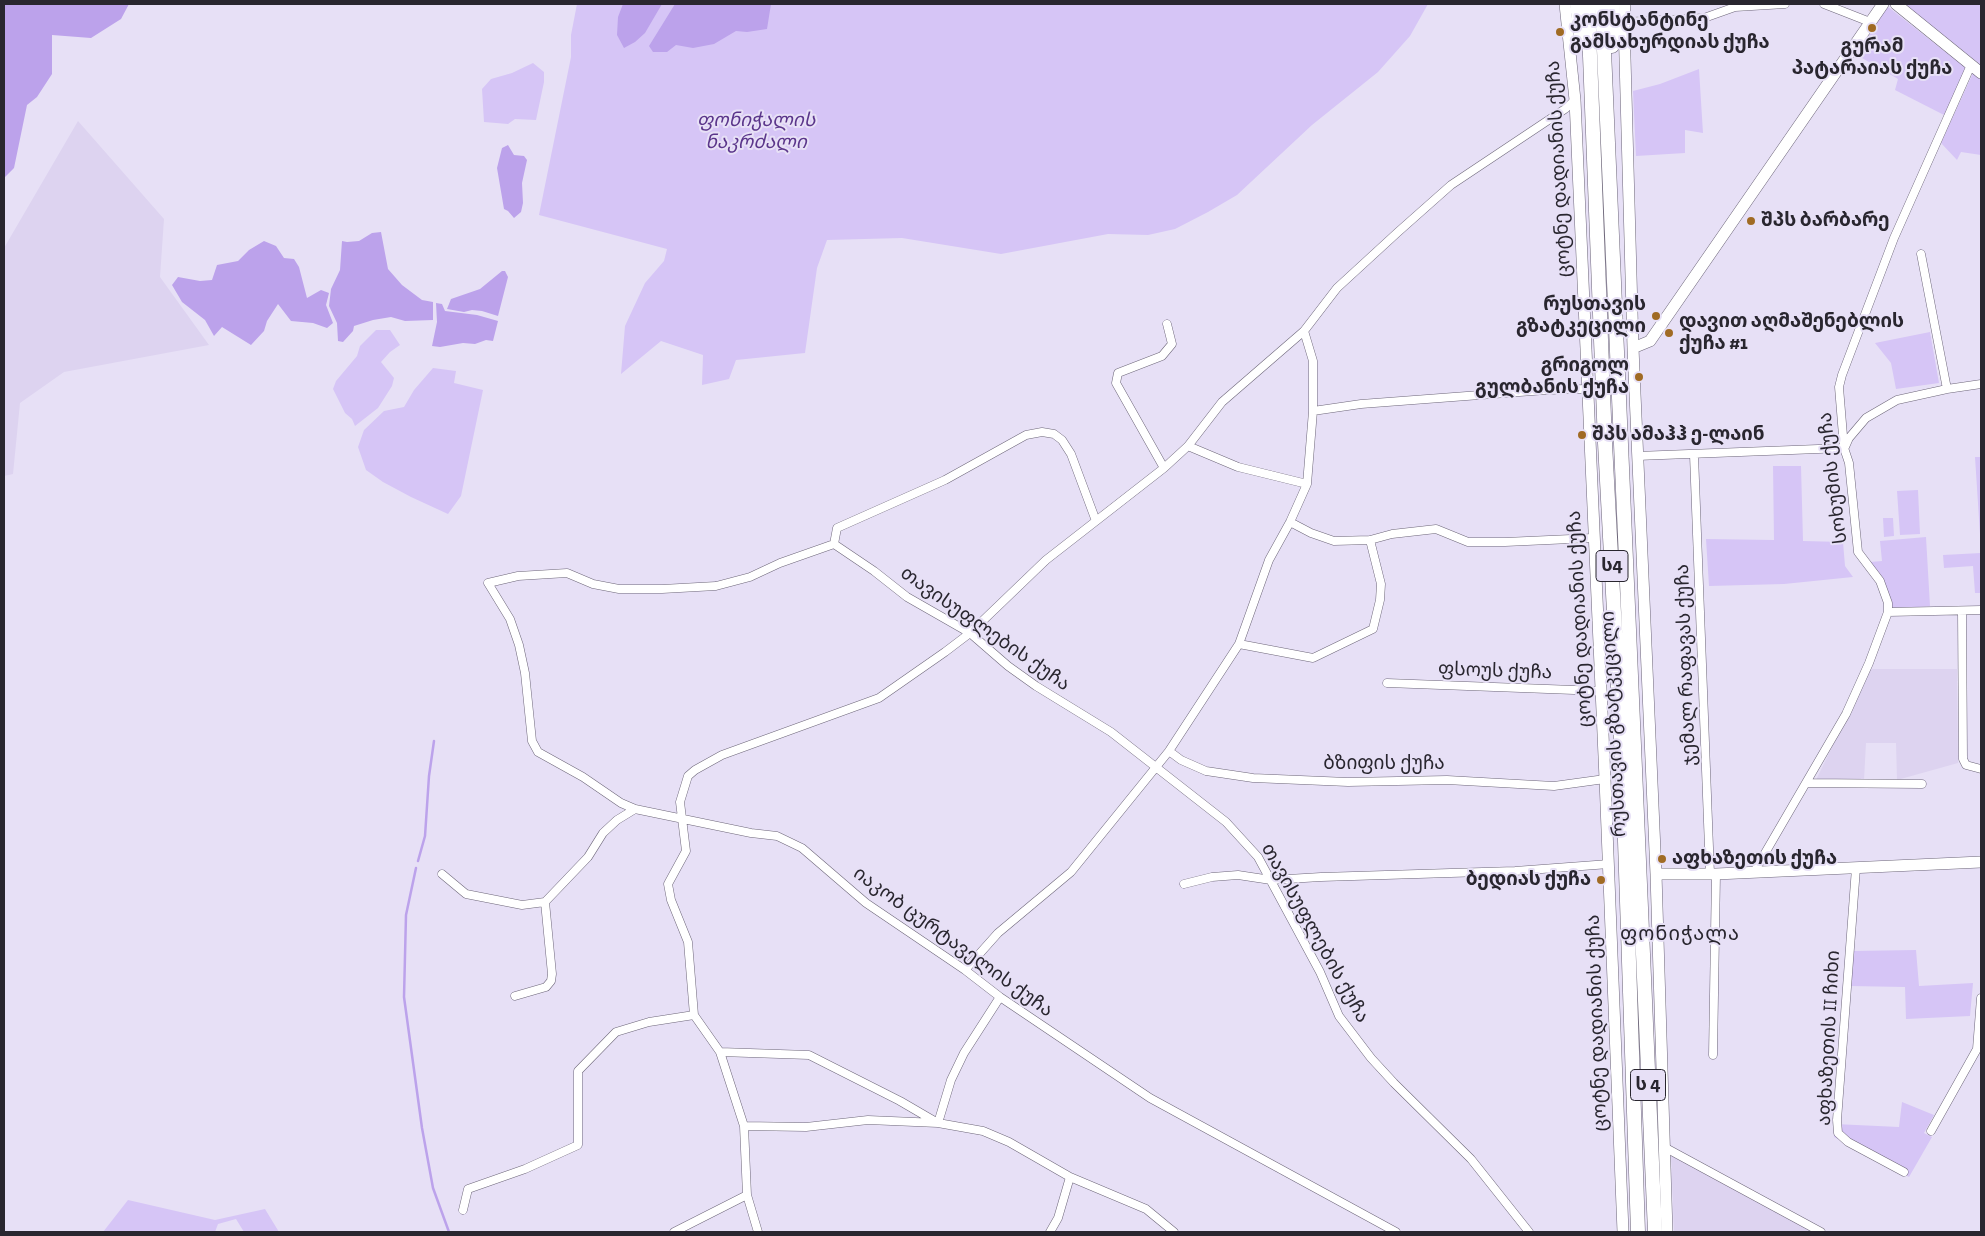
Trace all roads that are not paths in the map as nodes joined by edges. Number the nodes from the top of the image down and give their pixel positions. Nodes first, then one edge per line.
1 (1565, 4) edge
2 (1577, 4) edge
3 (1588, 4) edge
4 (1602, 4) edge
5 (1613, 4) edge
6 (1625, 4) edge
7 (1785, 4) edge
8 (1824, 4) edge
9 (1882, 4) edge
10 (1896, 4) edge
11 (1624, 22) junction
12 (1870, 22) junction
13 (1971, 65) junction
14 (1981, 73) edge
15 (1607, 91) junction
16 (1575, 100) junction
17 (1591, 109) junction
18 (1922, 254) dead end
19 (1167, 324) dead end
20 (1304, 331) junction
21 (1633, 348) junction
22 (1981, 384) edge
23 (1947, 388) junction
24 (1587, 389) junction
25 (1312, 411) junction
26 (1188, 446) junction
27 (1844, 448) junction
28 (1694, 455) junction
29 (1637, 456) junction
30 (1164, 468) junction
31 (1307, 484) junction
32 (1096, 521) junction
33 (1290, 522) junction
34 (1593, 538) junction
35 (1370, 540) junction
36 (834, 544) junction
37 (1981, 610) edge
38 (1962, 611) junction
39 (1888, 612) junction
40 (970, 633) junction
41 (1239, 644) junction
42 (1387, 683) dead end
43 (1601, 691) junction
44 (1169, 751) junction
45 (1155, 766) junction
46 (1981, 769) edge
47 (1605, 779) junction
48 (1807, 783) junction
49 (1922, 784) dead end
50 (636, 809) junction
51 (683, 818) junction
52 (1981, 862) edge
53 (1609, 864) junction
54 (1856, 868) junction
55 (1754, 872) junction
56 (442, 874) dead end
57 (1656, 874) junction
58 (1713, 874) junction
59 (1271, 880) junction
60 (1184, 884) dead end
61 (545, 902) junction
62 (965, 970) junction
63 (515, 996) dead end
64 (1000, 997) junction
65 (1981, 998) edge
66 (694, 1015) junction
67 (1647, 1030) joint
68 (720, 1052) junction
69 (1712, 1055) dead end
70 (938, 1123) junction
71 (744, 1126) junction
72 (1635, 1128) joint
73 (1931, 1130) dead end
74 (1664, 1146) junction
75 (1904, 1172) dead end
76 (1070, 1178) junction
77 (747, 1195) junction
78 (463, 1210) dead end
79 (674, 1232) edge
80 (758, 1232) edge
81 (1050, 1232) edge
82 (1174, 1232) edge
83 (1396, 1232) edge
84 (1529, 1232) edge
85 (1622, 1232) edge
86 (1638, 1232) edge
87 (1655, 1232) edge
88 (1667, 1232) edge
89 (1821, 1232) edge

1 - 16 street, ცოტნე დადიანის ქუჩა
2 - 17 highway
3 - 17 highway, რუსთავის გზატკეცილი / ს4
4 - 15 highway, რუსთავის გზატკეცილი / ს4
5 - 15 highway
6 - 11 street
7 - 11 street
8 - 12 street
9 - 12 street
10 - 13 street
11 - 21 street
12 - 21 street
13 - 14 street
13 - 27 street, სოხუმის ქუჩა
15 - 67 highway, რუსთავის გზატკეცილი / ს4
16 - 20 street
16 - 24 street, ცოტნე დადიანის ქუჩა
17 - 72 highway, რუსთავის გზატკეცილი / ს4
18 - 23 street
19 - 30 street
20 - 25 street
20 - 26 street
21 - 29 street
22 - 23 street
23 - 27 street
24 - 25 street
24 - 34 street, ცოტნე დადიანის ქუჩა
25 - 31 street
26 - 30 street
26 - 31 street
27 - 28 street
27 - 39 street, სოხუმის ქუჩა
28 - 29 street
28 - 58 street, ჯემალ რაფავას ქუჩა
29 - 57 street
30 - 32 street
31 - 33 street
32 - 36 street
32 - 40 street
33 - 35 street
33 - 41 street
34 - 35 street
34 - 43 street, ცოტნე დადიანის ქუჩა
35 - 41 street
36 - 40 street, თავისუფლების ქუჩა
36 - 50 street
37 - 38 street
38 - 39 street
38 - 46 street
39 - 48 street
40 - 45 street, თავისუფლების ქუჩა
40 - 51 street
41 - 44 street
42 - 43 street, ფსოუს ქუჩა
43 - 47 street, ცოტნე დადიანის ქუჩა
44 - 45 street
44 - 47 street, ბზიფის ქუჩა
45 - 59 street, თავისუფლების ქუჩა
45 - 62 street
47 - 53 street, ცოტნე დადიანის ქუჩა
48 - 49 street
48 - 55 street
50 - 51 street, იაკობ ცურტაველის ქუჩა
50 - 61 street
51 - 62 street, იაკობ ცურტაველის ქუჩა
51 - 66 street
52 - 54 street
53 - 59 street
53 - 85 street, ცოტნე დადიანის ქუჩა
54 - 55 street
54 - 75 street, აფხაზეთის II ჩიხი
55 - 58 street
56 - 61 street
57 - 58 street
57 - 74 street
58 - 69 street, ჯემალ რაფავას ქუჩა
59 - 60 street
59 - 84 street, თავისუფლების ქუჩა
61 - 63 street
62 - 64 street, იაკობ ცურტაველის ქუჩა
64 - 70 street
64 - 83 street, იაკობ ცურტაველის ქუჩა
65 - 73 street
66 - 68 street
66 - 78 street
67 - 87 highway, რუსთავის გზატკეცილი / ს 4
68 - 70 street
68 - 71 street
70 - 71 street
70 - 76 street
71 - 77 street
72 - 86 highway, რუსთავის გზატკეცილი / ს 4
74 - 88 street
74 - 89 street
76 - 81 street
76 - 82 street
77 - 79 street
77 - 80 street

